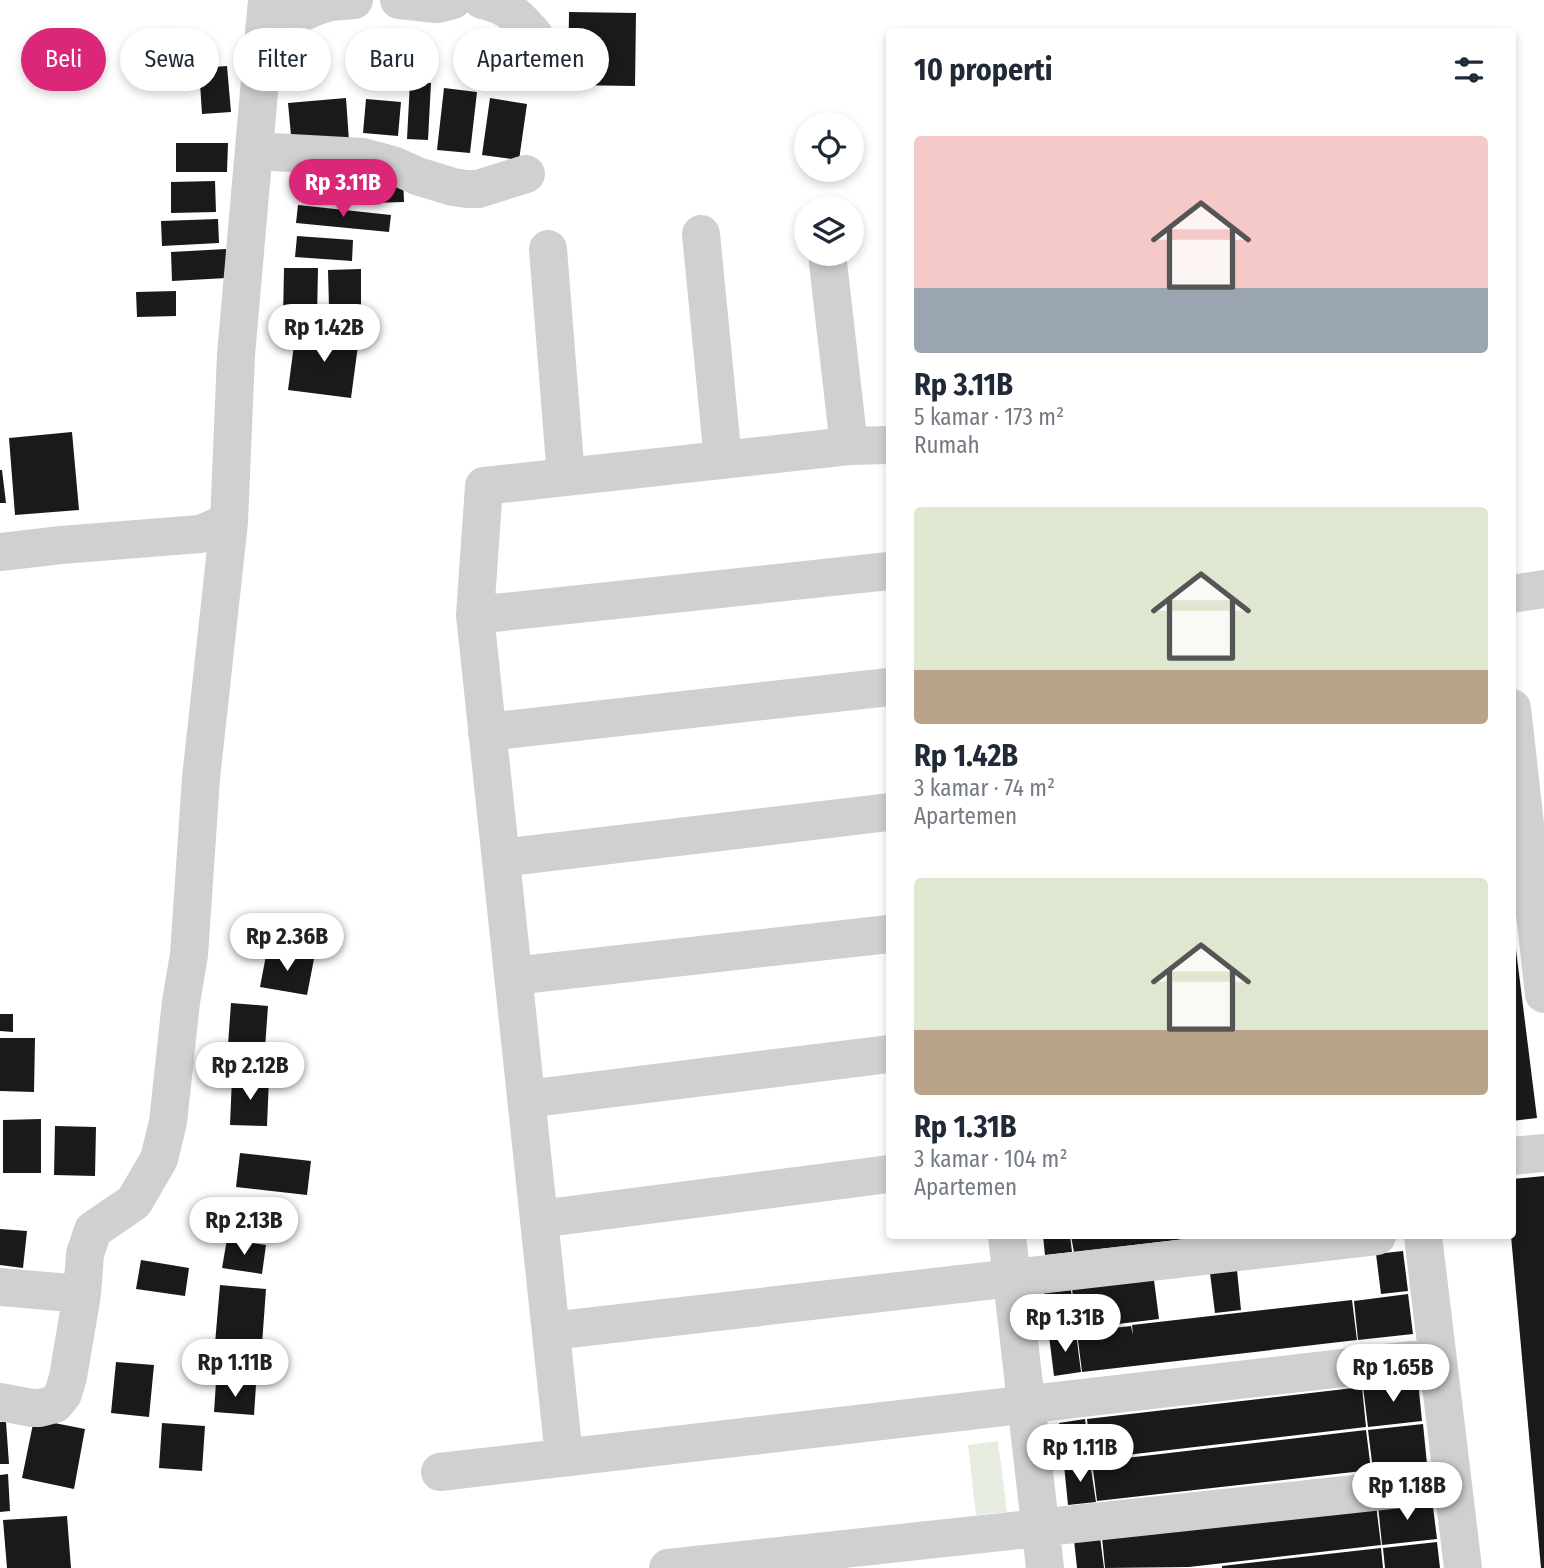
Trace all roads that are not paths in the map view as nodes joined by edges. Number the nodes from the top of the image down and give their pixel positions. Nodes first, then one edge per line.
1 (354, 0) edge
2 (399, 0) edge
3 (453, 0) edge
4 (482, 0) edge
5 (265, 15) edge
6 (528, 28) edge
7 (254, 151) junction
8 (526, 174) dead end
9 (701, 234) dead end
10 (548, 249) dead end
11 (828, 266) edge
12 (886, 445) edge
13 (849, 446) junction
14 (723, 460) junction
15 (566, 477) junction
16 (229, 522) junction
17 (0, 552) edge
18 (886, 571) edge
19 (1544, 589) edge
20 (1516, 593) edge
21 (475, 615) junction
22 (886, 687) edge
23 (1523, 724) edge
24 (487, 732) junction
25 (886, 812) edge
26 (501, 858) junction
27 (1537, 868) edge
28 (886, 934) edge
29 (513, 976) junction
30 (1544, 994) edge
31 (886, 1054) edge
32 (526, 1099) junction
33 (1544, 1153) edge
34 (1516, 1156) edge
35 (886, 1174) edge
36 (539, 1219) junction
37 (1007, 1239) edge
38 (1351, 1239) edge
39 (1423, 1239) edge
40 (1011, 1279) junction
41 (0, 1287) edge
42 (82, 1294) junction
43 (551, 1331) junction
44 (1412, 1360) dead end
45 (0, 1402) edge
46 (1026, 1406) junction
47 (564, 1456) junction
48 (440, 1472) dead end
49 (1428, 1486) dead end
50 (1041, 1528) junction
51 (668, 1568) edge
52 (1045, 1568) edge
53 (1463, 1568) edge

1 - 5 street
2 - 3 street
4 - 6 street
5 - 7 street
7 - 8 street
7 - 16 street
9 - 14 street
10 - 15 street
11 - 13 street
12 - 13 street
13 - 14 street
14 - 15 street
15 - 21 street
16 - 17 street
16 - 42 street
18 - 21 street
19 - 20 street
21 - 24 street
22 - 24 street
23 - 27 street
24 - 26 street
25 - 26 street
26 - 29 street
27 - 30 street
28 - 29 street
29 - 32 street
31 - 32 street
32 - 36 street
33 - 34 street
35 - 36 street
36 - 43 street
37 - 40 street
38 - 40 street
39 - 53 street
40 - 43 street
40 - 46 street
41 - 42 street
42 - 45 street
43 - 47 street
44 - 46 street
46 - 47 street
46 - 50 street
47 - 48 street
49 - 50 street
50 - 51 street
50 - 52 street

